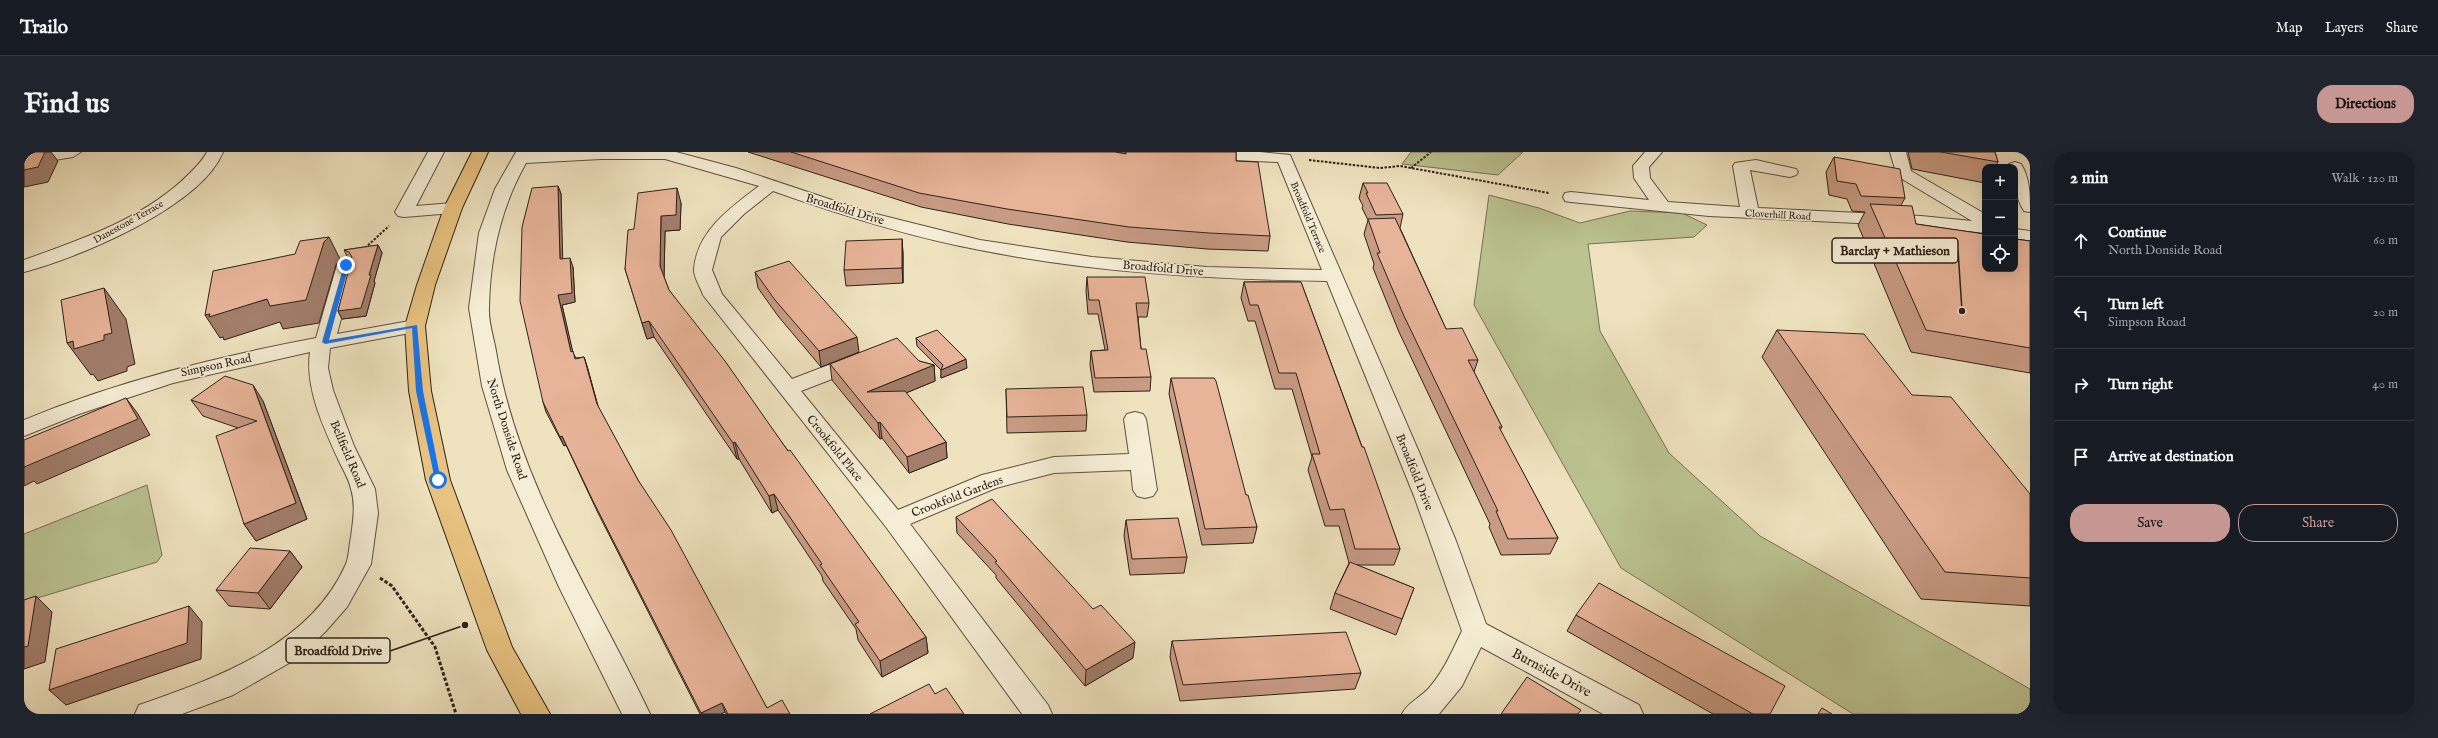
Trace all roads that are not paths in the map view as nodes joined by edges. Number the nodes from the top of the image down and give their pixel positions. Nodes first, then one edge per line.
1 (73, 152) edge
2 (215, 152) edge
3 (436, 152) edge
4 (480, 152) edge
5 (1166, 152) edge
6 (1654, 152) edge
7 (1898, 152) edge
8 (2009, 152) edge
9 (522, 155) edge
10 (1285, 155) edge
11 (24, 160) edge
12 (2014, 164) edge
13 (1790, 172) dead end
14 (2018, 175) edge
15 (770, 186) junction
16 (1571, 197) road end
17 (1662, 206) junction
18 (2030, 207) edge
19 (453, 208) junction
20 (1750, 213) junction
21 (1982, 221) edge
22 (1982, 228) edge
23 (2018, 234) edge
24 (2030, 236) edge
25 (346, 265) road end
26 (24, 266) edge
27 (1334, 276) junction
28 (415, 326) junction
29 (323, 343) junction
30 (873, 356) edge
31 (787, 389) junction
32 (1135, 419) dead end
33 (24, 429) edge
34 (1140, 462) junction
35 (1145, 490) dead end
36 (894, 520) junction
37 (1475, 630) junction
38 (149, 714) edge
39 (536, 714) edge
40 (636, 714) edge
41 (1038, 714) edge
42 (1416, 714) edge
43 (1629, 714) edge

1 - 11 street
2 - 26 street, Danestone Terrace
3 - 19 street
4 - 19 main road
5 - 10 street
6 - 17 street
7 - 21 street
8 - 12 street
9 - 15 street, Broadfold Drive
9 - 40 street, North Donside Road
10 - 27 street, Broadfold Terrace
13 - 20 street
14 - 18 street
15 - 27 street, Broadfold Drive
15 - 31 street, Crookfold Place
16 - 17 street, Cloverhill Road
17 - 20 street, Cloverhill Road
19 - 28 main road
20 - 22 street, Cloverhill Road
23 - 24 street
25 - 29 street, Bellfield Road
27 - 37 street, Broadfold Drive
28 - 29 street, Simpson Road
28 - 39 main road
29 - 33 street, Simpson Road
29 - 38 street, Bellfield Road
30 - 31 street
31 - 36 street, Crookfold Place
32 - 34 street
34 - 35 street
34 - 36 street, Crookfold Gardens
36 - 41 street, Crookfold Place
37 - 42 street
37 - 43 street, Burnside Drive

